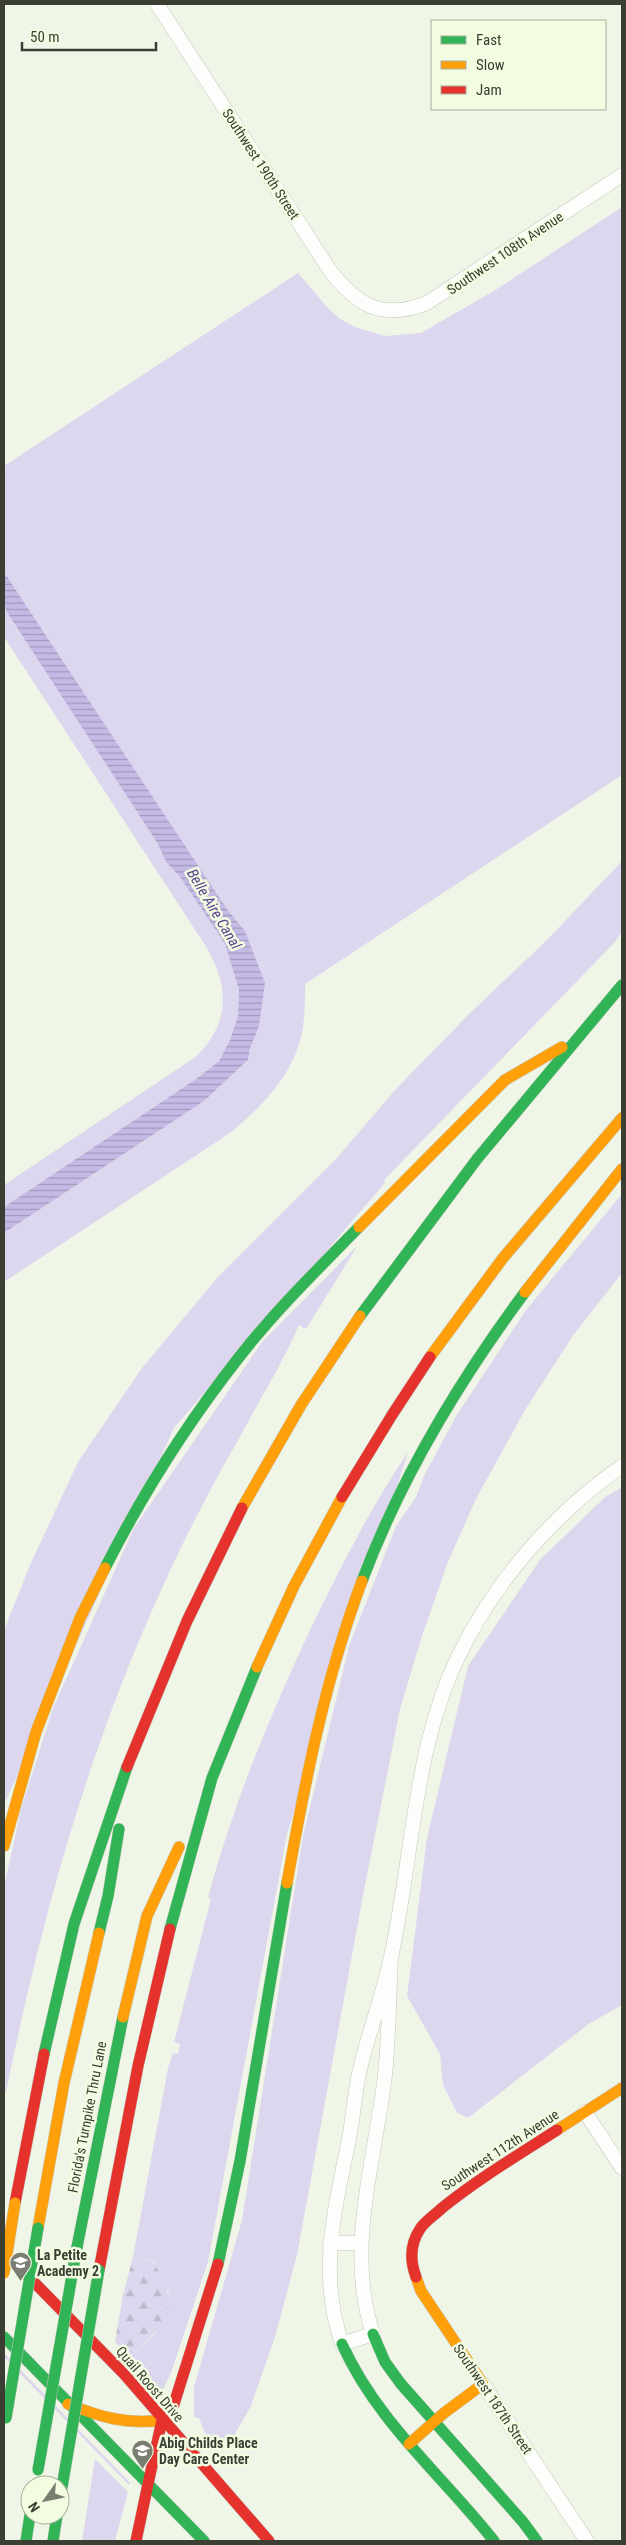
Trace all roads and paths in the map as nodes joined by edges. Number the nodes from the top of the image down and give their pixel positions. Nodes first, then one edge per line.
1 (157, 4) edge
2 (622, 175) edge
3 (380, 309) joint
4 (622, 985) edge
5 (577, 1038) junction
6 (622, 1118) edge
7 (622, 1169) edge
8 (622, 1466) edge
9 (129, 1764) junction
10 (215, 1769) junction
11 (4, 1846) edge
12 (391, 1957) junction
13 (622, 2088) edge
14 (585, 2112) junction
15 (622, 2168) edge
16 (330, 2243) junction
17 (360, 2243) junction
18 (4, 2252) edge
19 (411, 2252) joint
20 (4, 2263) edge
21 (23, 2272) junction
22 (4, 2273) edge
23 (373, 2334) junction
24 (4, 2337) edge
25 (342, 2344) junction
26 (483, 2384) junction
27 (68, 2404) junction
28 (162, 2420) junction
29 (433, 2422) junction
30 (4, 2430) edge
31 (409, 2444) junction
32 (37, 2475) edge
33 (64, 2475) edge
34 (148, 2484) junction
35 (28, 2525) edge
36 (55, 2525) edge
37 (26, 2541) edge
38 (53, 2541) edge
39 (136, 2541) edge
40 (204, 2541) edge
41 (269, 2541) edge
42 (494, 2541) edge
43 (537, 2541) edge
44 (587, 2541) edge

1 - 3 street, Southwest 190th Street
2 - 3 street, Southwest 108th Avenue
4 - 5 main road
5 - 9 main road
5 - 11 main road
6 - 10 main road
7 - 28 main road
8 - 12 street
9 - 22 main road, bridge
9 - 30 main road, Florida's Turnpike Thru Lane, bridge
10 - 32 main road, Florida's Turnpike Thru Lane, bridge
10 - 33 main road, bridge
12 - 16 street
12 - 17 street
13 - 14 main road, Southwest 112th Avenue
14 - 15 street
14 - 19 main road, Southwest 112th Avenue
16 - 17 street
16 - 25 street
17 - 23 street
18 - 21 main road, Quail Roost Drive
19 - 26 main road, Southwest 187th Street
20 - 21 main road
21 - 28 main road, Quail Roost Drive
23 - 25 street
23 - 29 main road
24 - 27 main road
25 - 31 main road
26 - 29 main road
26 - 44 street, Southwest 187th Street
27 - 28 main road
27 - 34 main road
28 - 34 main road
28 - 41 main road, Quail Roost Drive
29 - 31 main road
29 - 43 main road
31 - 42 main road
34 - 39 main road
34 - 40 main road
35 - 37 main road
36 - 38 main road

